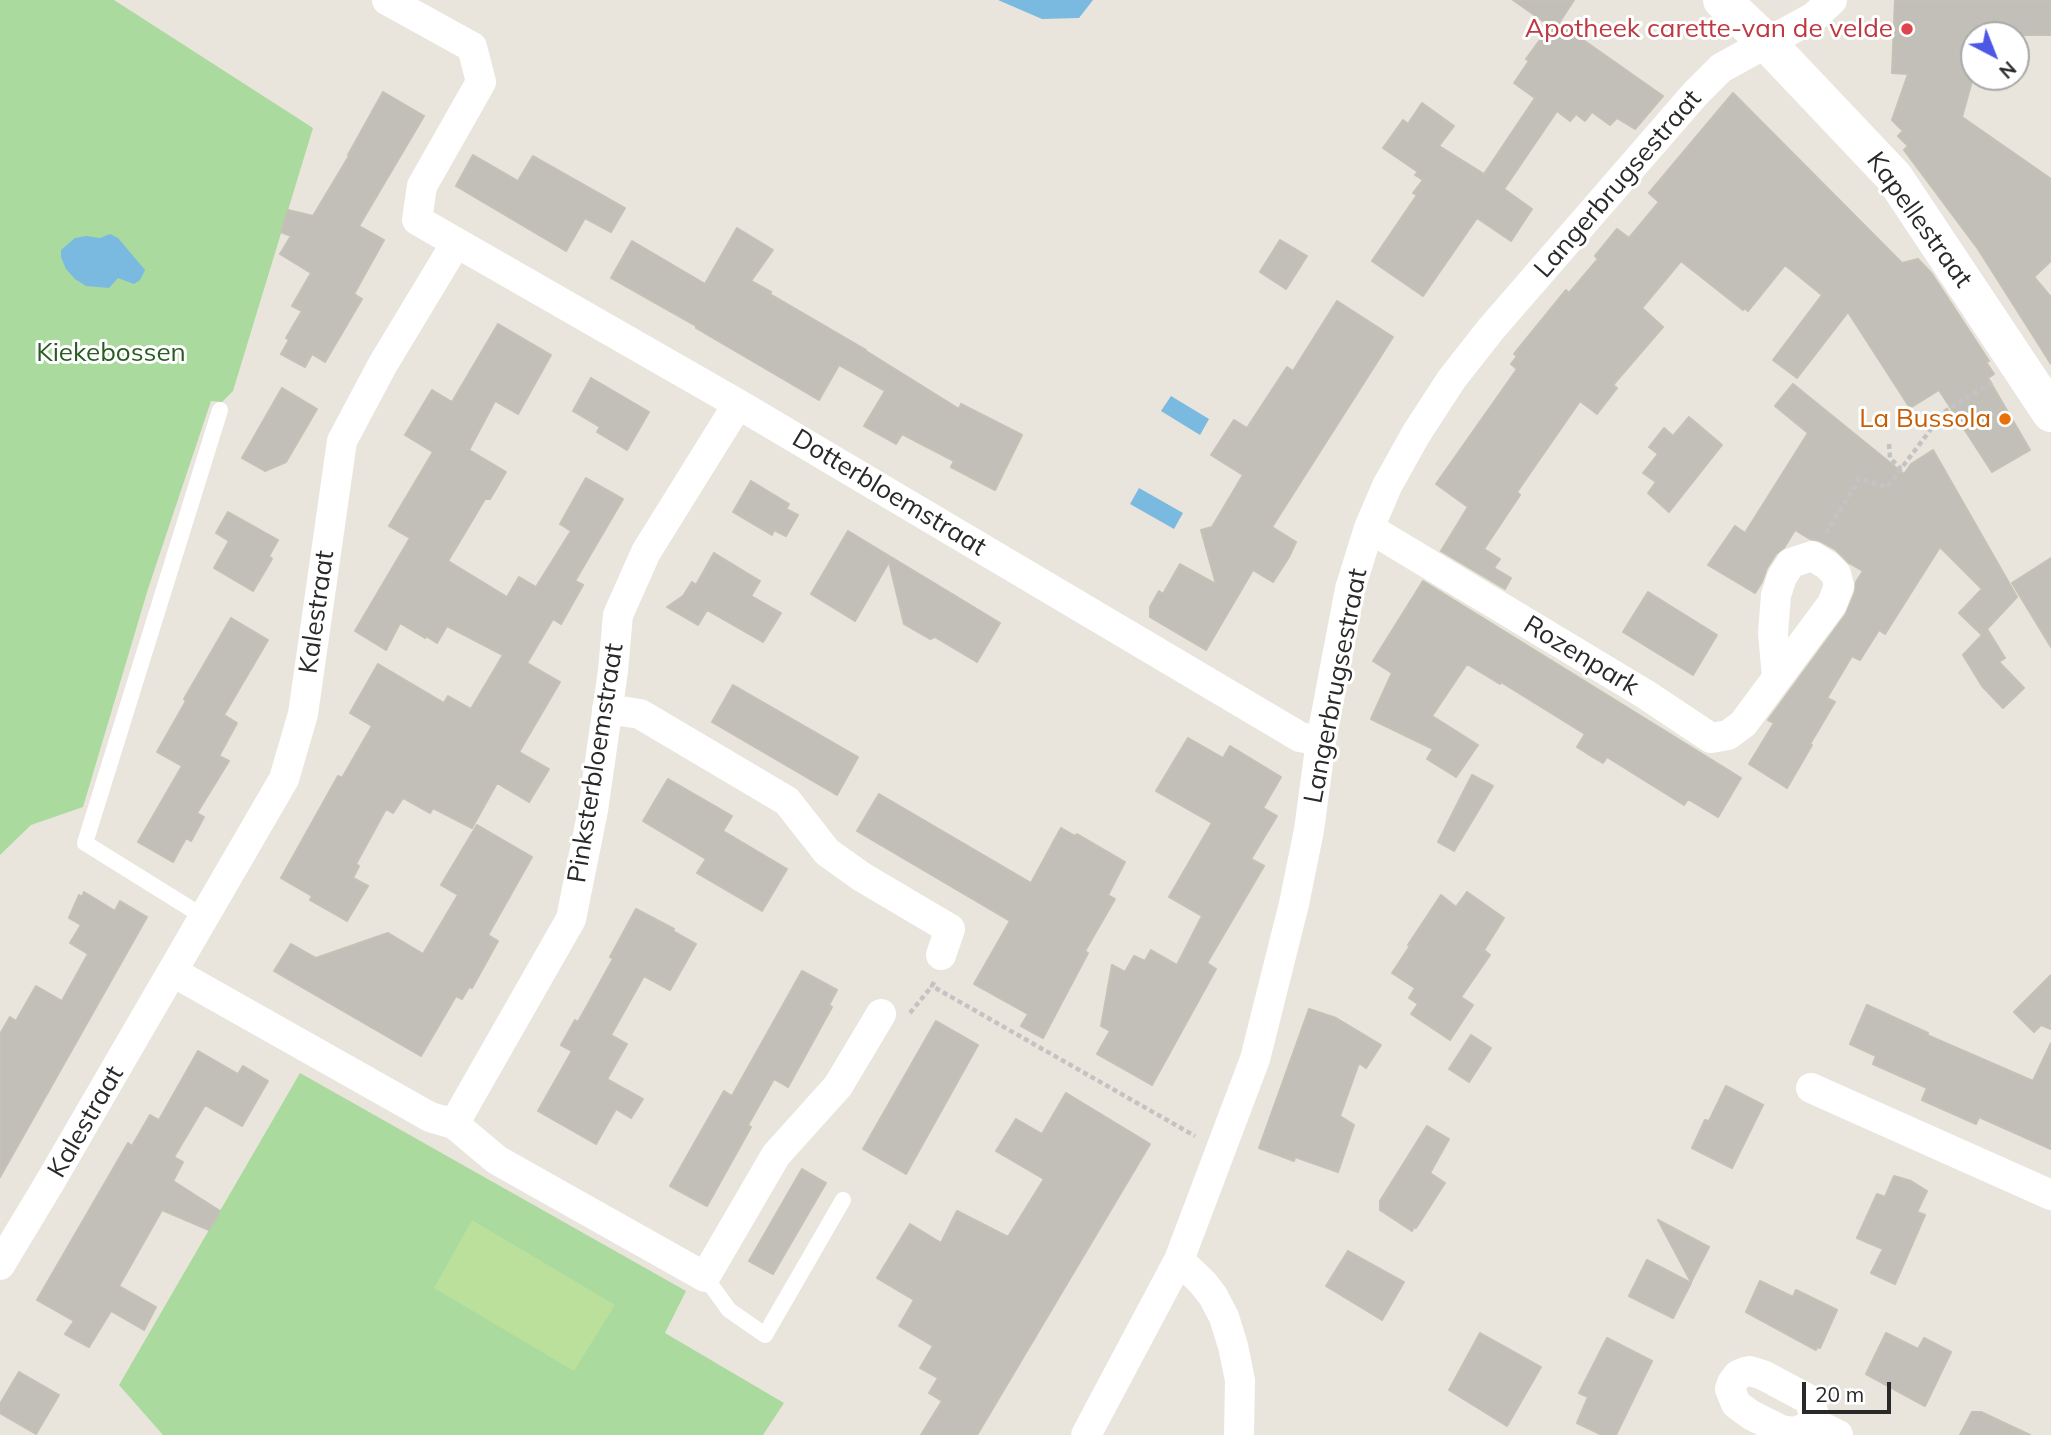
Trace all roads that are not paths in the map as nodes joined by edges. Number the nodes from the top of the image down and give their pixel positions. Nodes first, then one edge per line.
1 (387, 0) edge
2 (1722, 0) edge
3 (1832, 0) edge
4 (1767, 43) junction
5 (456, 243) junction
6 (738, 404) junction
7 (220, 410) dead end
8 (2051, 413) edge
9 (1369, 528) junction
10 (1777, 677) junction
11 (607, 709) junction
12 (1321, 741) junction
13 (204, 917) junction
14 (941, 955) road end
15 (173, 972) junction
16 (881, 1014) dead end
17 (1811, 1087) dead end
18 (454, 1124) junction
19 (2051, 1195) edge
20 (843, 1200) dead end
21 (1179, 1260) junction
22 (0, 1265) edge
23 (705, 1277) junction
24 (1086, 1435) edge
25 (1239, 1435) edge

1 - 5 street
2 - 4 street, Kapellestraat
3 - 4 street, Langerbrugsestraat
4 - 8 street, Kapellestraat
4 - 9 street, Langerbrugsestraat
5 - 6 street, Dotterbloemstraat
5 - 13 street, Kalestraat
6 - 11 street, Pinksterbloemstraat
6 - 12 street, Dotterbloemstraat
7 - 13 lane
9 - 10 street, Rozenpark
9 - 12 street, Langerbrugsestraat
10 - 10 street, Rozenpark
11 - 14 street
11 - 18 street, Pinksterbloemstraat
12 - 21 street, Langerbrugsestraat
13 - 15 street, Kalestraat
15 - 18 street
15 - 22 street, Kalestraat
16 - 23 street
17 - 19 street
18 - 23 street
20 - 23 lane
21 - 24 street, Langerbrugsestraat
21 - 25 street

